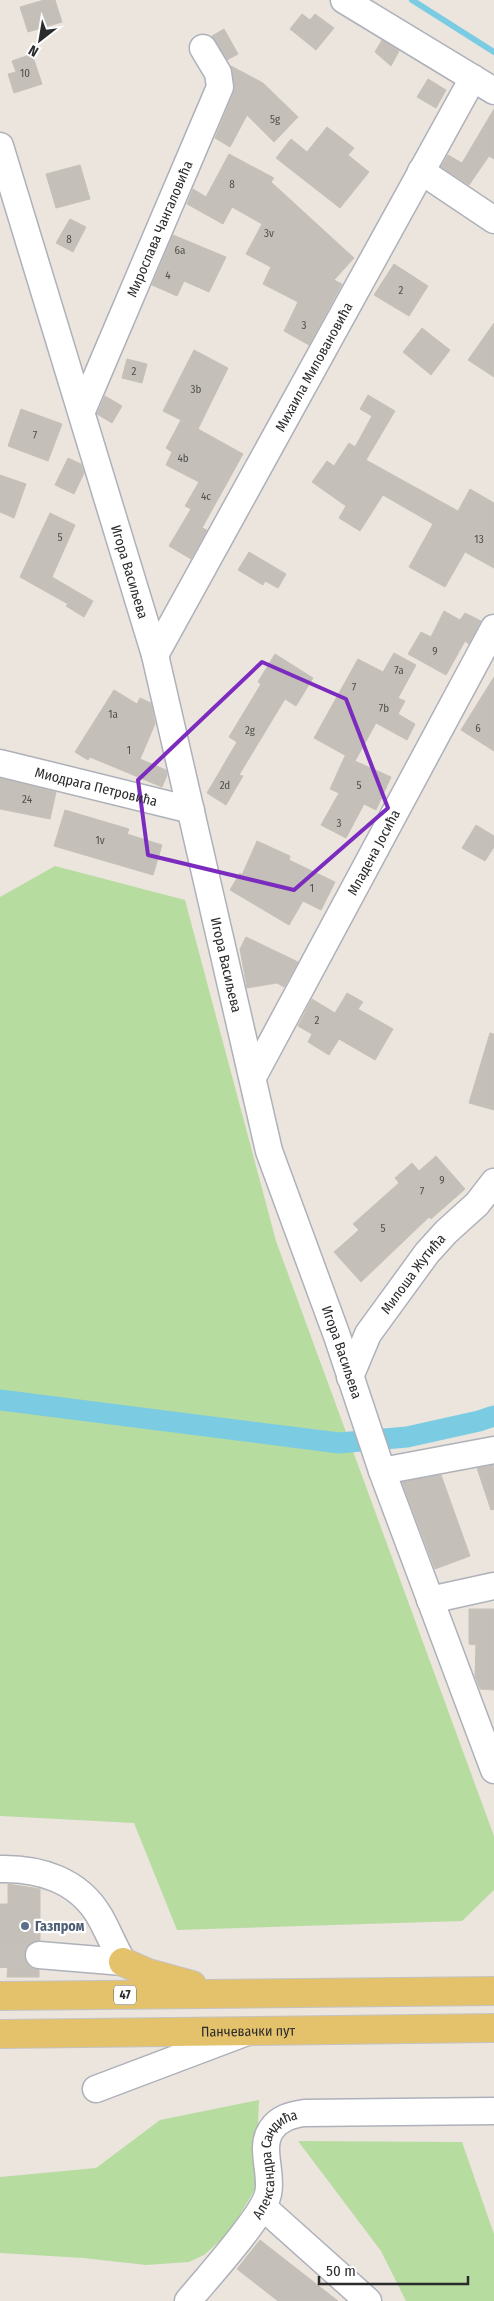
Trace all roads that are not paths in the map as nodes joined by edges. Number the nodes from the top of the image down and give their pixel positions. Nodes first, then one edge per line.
1 (344, 0) edge
2 (202, 48) dead end
3 (483, 85) edge
4 (0, 146) edge
5 (421, 171) junction
6 (494, 220) edge
7 (82, 411) junction
8 (494, 628) edge
9 (156, 655) junction
10 (0, 763) edge
11 (191, 810) junction
12 (252, 1077) junction
13 (494, 1182) edge
14 (350, 1377) junction
15 (494, 1450) edge
16 (380, 1466) junction
17 (494, 1586) edge
18 (430, 1600) junction
19 (494, 1770) edge
20 (0, 1869) edge
21 (39, 1955) tunnel mouth
22 (122, 1962) junction
23 (494, 1991) edge
24 (250, 1994) junction
25 (0, 1996) edge
26 (494, 2028) edge
27 (249, 2032) junction
28 (0, 2034) edge
29 (96, 2089) dead end
30 (494, 2111) edge
31 (263, 2207) junction
32 (188, 2301) edge
33 (368, 2301) edge

1 - 3 street
2 - 7 street, Мирослава Чангаловића
3 - 5 street, Михаила Миловановића
4 - 7 street, Игора Васиљева
5 - 6 street
5 - 9 street, Михаила Миловановића
7 - 9 street, Игора Васиљева
8 - 12 street, Младена Јосића
9 - 11 street, Игора Васиљева
10 - 11 street, Миодрага Петровића
11 - 12 street, Игора Васиљева
12 - 14 street, Игора Васиљева
13 - 14 street, Милоша Жутића
14 - 16 street, Игора Васиљева
15 - 16 street
16 - 18 street, Игора Васиљева
17 - 18 street
18 - 19 street, Игора Васиљева
20 - 22 street
21 - 22 street
22 - 24 main road
23 - 24 main road, 47
24 - 25 main road, 47
26 - 27 main road, Панчевачки пут
27 - 28 main road, Панчевачки пут
27 - 29 street
30 - 31 street, Александра Сандића
31 - 32 street, Александра Сандића
31 - 33 street

